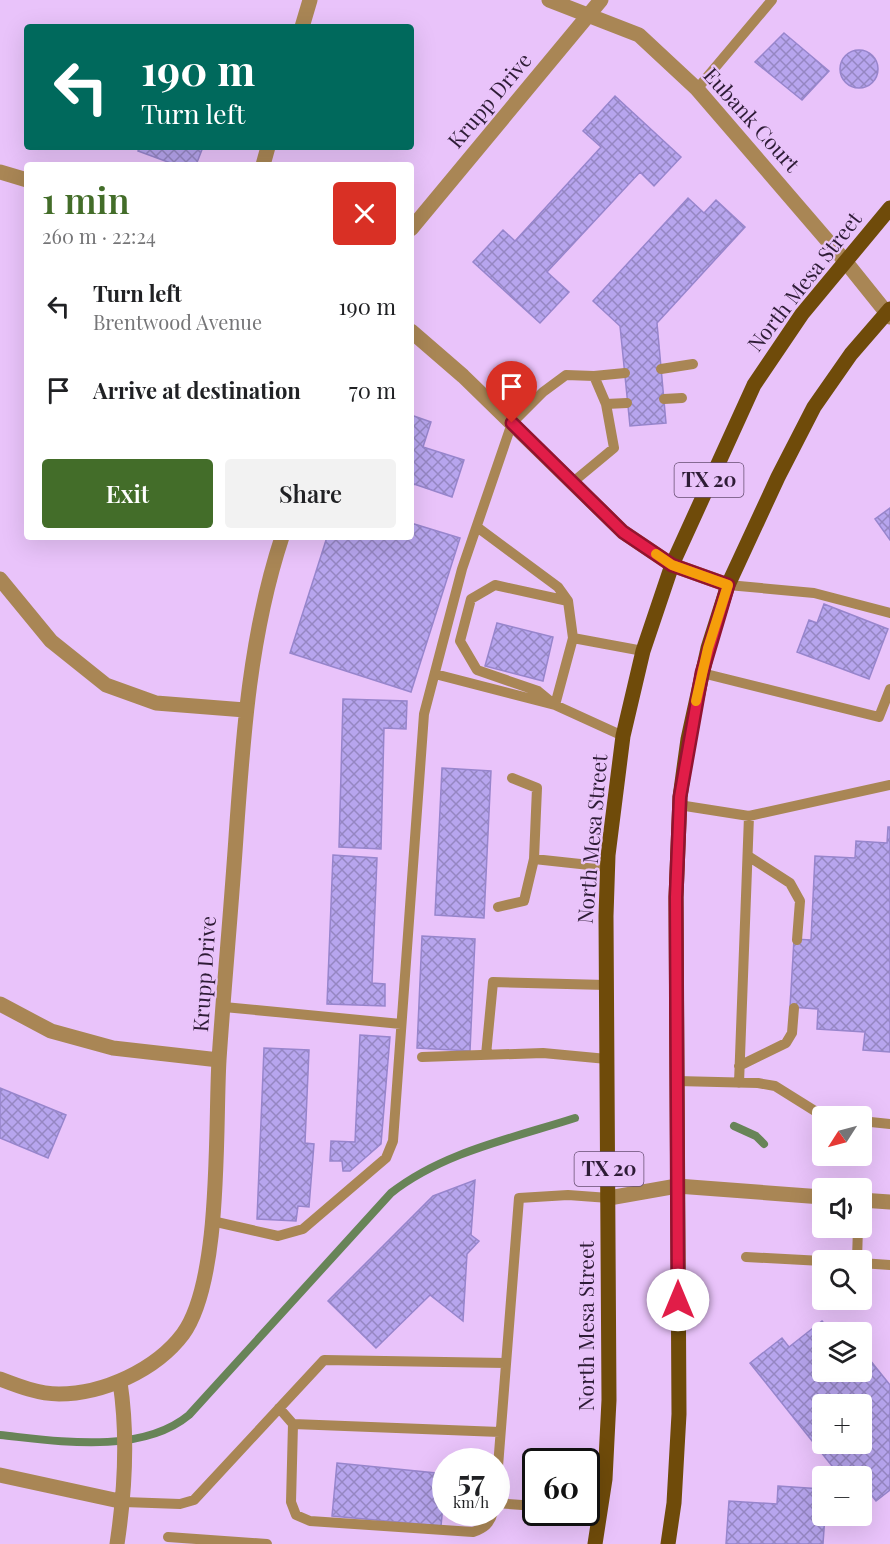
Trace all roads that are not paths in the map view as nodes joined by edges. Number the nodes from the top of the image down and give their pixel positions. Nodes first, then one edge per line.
1 (310, 0) edge
2 (549, 0) edge
3 (601, 0) edge
4 (772, 0) edge
5 (588, 16) junction
6 (303, 24) edge
7 (697, 89) junction
8 (0, 172) edge
9 (24, 179) edge
10 (890, 208) edge
11 (414, 225) edge
12 (845, 261) junction
13 (889, 313) edge
14 (414, 334) edge
15 (693, 364) dead end
16 (661, 369) dead end
17 (625, 373) dead end
18 (594, 376) junction
19 (682, 398) dead end
20 (664, 399) dead end
21 (627, 403) dead end
22 (606, 404) junction
23 (512, 423) junction
24 (573, 482) junction
25 (477, 527) junction
26 (281, 540) edge
27 (672, 565) junction
28 (0, 579) edge
29 (728, 585) junction
30 (568, 601) junction
31 (890, 613) edge
32 (573, 638) junction
33 (644, 651) junction
34 (702, 673) junction
35 (435, 674) junction
36 (890, 688) edge
37 (555, 705) junction
38 (245, 710) junction
39 (623, 736) junction
40 (512, 778) dead end
41 (890, 785) edge
42 (679, 806) junction
43 (749, 816) junction
44 (748, 856) junction
45 (534, 859) junction
46 (608, 867) junction
47 (498, 907) dead end
48 (797, 939) dead end
49 (606, 985) junction
50 (0, 1004) edge
51 (224, 1007) junction
52 (794, 1008) dead end
53 (401, 1024) junction
54 (486, 1055) junction
55 (422, 1057) dead end
56 (607, 1059) junction
57 (219, 1060) junction
58 (739, 1066) junction
59 (677, 1081) junction
60 (738, 1083) junction
61 (812, 1109) edge
62 (872, 1122) edge
63 (890, 1124) edge
64 (677, 1186) junction
65 (812, 1196) edge
66 (609, 1198) junction
67 (872, 1201) edge
68 (890, 1202) edge
69 (212, 1221) junction
70 (746, 1257) dead end
71 (812, 1260) edge
72 (872, 1264) edge
73 (890, 1265) edge
74 (505, 1363) junction
75 (0, 1379) edge
76 (120, 1382) junction
77 (279, 1408) junction
78 (293, 1424) junction
79 (500, 1432) junction
80 (499, 1448) edge
81 (0, 1475) edge
82 (600, 1492) edge
83 (123, 1502) junction
84 (485, 1526) edge
85 (594, 1526) edge
86 (168, 1537) dead end
87 (117, 1544) edge
88 (267, 1544) edge
89 (595, 1544) edge
90 (668, 1544) edge

1 - 6 street
2 - 5 street, Eubank Court
3 - 5 street, Krupp Drive
4 - 7 lane
5 - 7 street, Eubank Court
5 - 11 street, Krupp Drive
7 - 12 street, Eubank Court
8 - 9 street
10 - 12 main road, North Mesa Street / TX 20
12 - 13 street, Eubank Court
12 - 27 main road, North Mesa Street / TX 20
13 - 29 main road, TX 20
14 - 23 street
15 - 16 lane
17 - 18 lane
18 - 22 lane
18 - 23 lane
19 - 20 lane
21 - 22 lane
22 - 24 lane
23 - 24 street
23 - 25 lane
24 - 27 street
25 - 30 lane
25 - 35 lane
26 - 38 street, Krupp Drive
27 - 29 street
27 - 33 main road, North Mesa Street / TX 20
28 - 38 street
29 - 31 lane
29 - 34 main road, TX 20
30 - 32 lane
30 - 37 lane
32 - 33 lane
32 - 37 lane
33 - 39 main road, North Mesa Street / TX 20
34 - 36 lane
34 - 42 main road, TX 20
35 - 37 lane
35 - 53 lane
37 - 39 lane
38 - 51 street, Krupp Drive
39 - 46 main road, North Mesa Street / TX 20
40 - 45 lane
41 - 43 lane
42 - 43 lane
42 - 59 main road, TX 20
43 - 44 lane
44 - 48 lane
44 - 58 lane
45 - 46 lane
45 - 47 lane
46 - 49 main road, North Mesa Street / TX 20
49 - 54 lane
49 - 56 main road, North Mesa Street / TX 20
50 - 57 street
51 - 53 lane
51 - 57 street, Krupp Drive
52 - 58 lane
53 - 69 lane
54 - 55 lane
54 - 56 lane
56 - 66 main road, North Mesa Street / TX 20
57 - 69 street, Krupp Drive
58 - 60 lane
59 - 60 lane
59 - 64 main road, TX 20
60 - 61 lane
62 - 63 lane
64 - 65 street
64 - 66 street
64 - 90 main road, TX 20
66 - 74 lane
66 - 82 main road, North Mesa Street / TX 20
67 - 68 street
69 - 76 street, Krupp Drive
70 - 71 lane
72 - 73 lane
74 - 77 lane
74 - 79 lane
75 - 76 street
76 - 83 street
77 - 78 lane
77 - 83 lane
78 - 79 lane
78 - 84 lane
79 - 80 lane
81 - 83 street
83 - 87 street
85 - 89 main road, North Mesa Street / TX 20
86 - 88 lane

